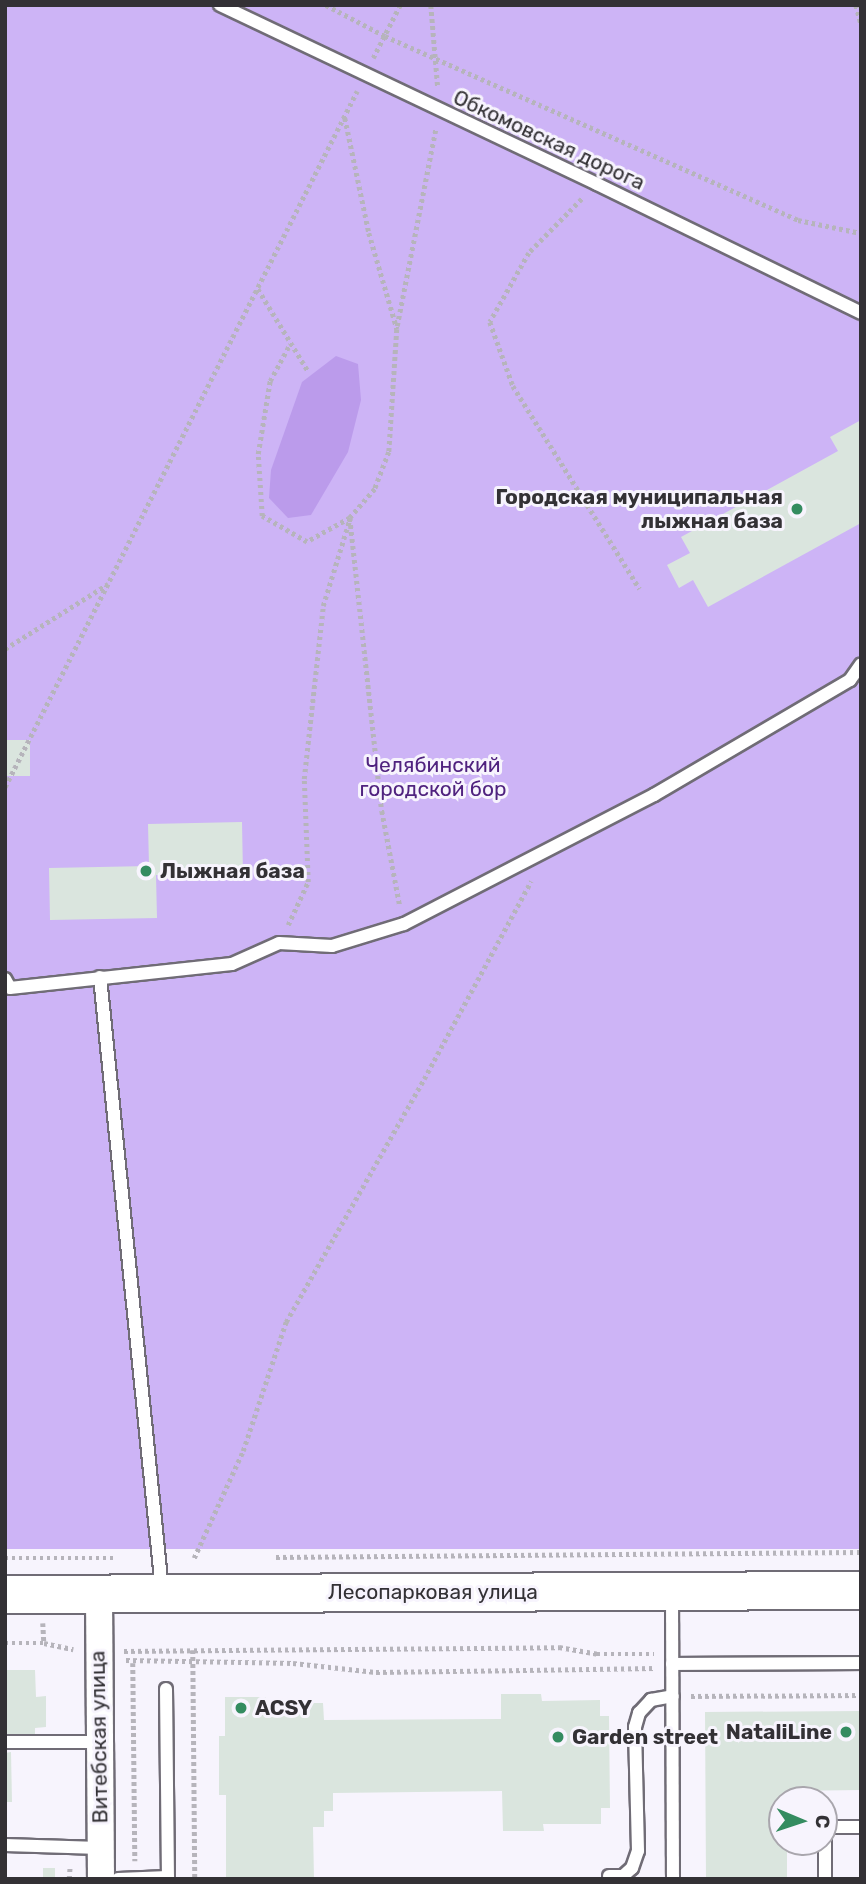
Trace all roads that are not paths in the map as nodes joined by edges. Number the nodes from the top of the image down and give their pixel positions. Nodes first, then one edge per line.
1 (220, 5) edge
2 (861, 313) edge
3 (861, 664) edge
4 (100, 977) junction
5 (5, 979) edge
6 (161, 1576) junction
7 (861, 1590) edge
8 (672, 1591) junction
9 (5, 1594) edge
10 (99, 1594) junction
11 (672, 1659) junction
12 (861, 1663) edge
13 (166, 1689) dead end
14 (673, 1691) junction
15 (99, 1741) junction
16 (5, 1742) edge
17 (861, 1827) edge
18 (5, 1844) edge
19 (100, 1848) junction
20 (609, 1877) dead end
21 (135, 1878) edge
22 (168, 1878) edge
23 (101, 1879) edge
24 (118, 1879) edge
25 (673, 1879) edge
26 (825, 1879) edge

1 - 2 lane, Обкомовская дорога
3 - 4 lane
4 - 5 lane
4 - 6 lane
6 - 8 main road, Лесопарковая улица
6 - 10 main road, Лесопарковая улица
7 - 8 main road, Лесопарковая улица
8 - 11 lane
9 - 10 main road, Лесопарковая улица
10 - 15 street, Витебская улица
11 - 12 lane
11 - 14 lane
13 - 22 lane
14 - 20 lane
14 - 25 lane
15 - 16 lane
15 - 19 street, Витебская улица
17 - 26 lane
18 - 19 lane
19 - 23 street, Витебская улица
21 - 22 lane
21 - 24 lane

